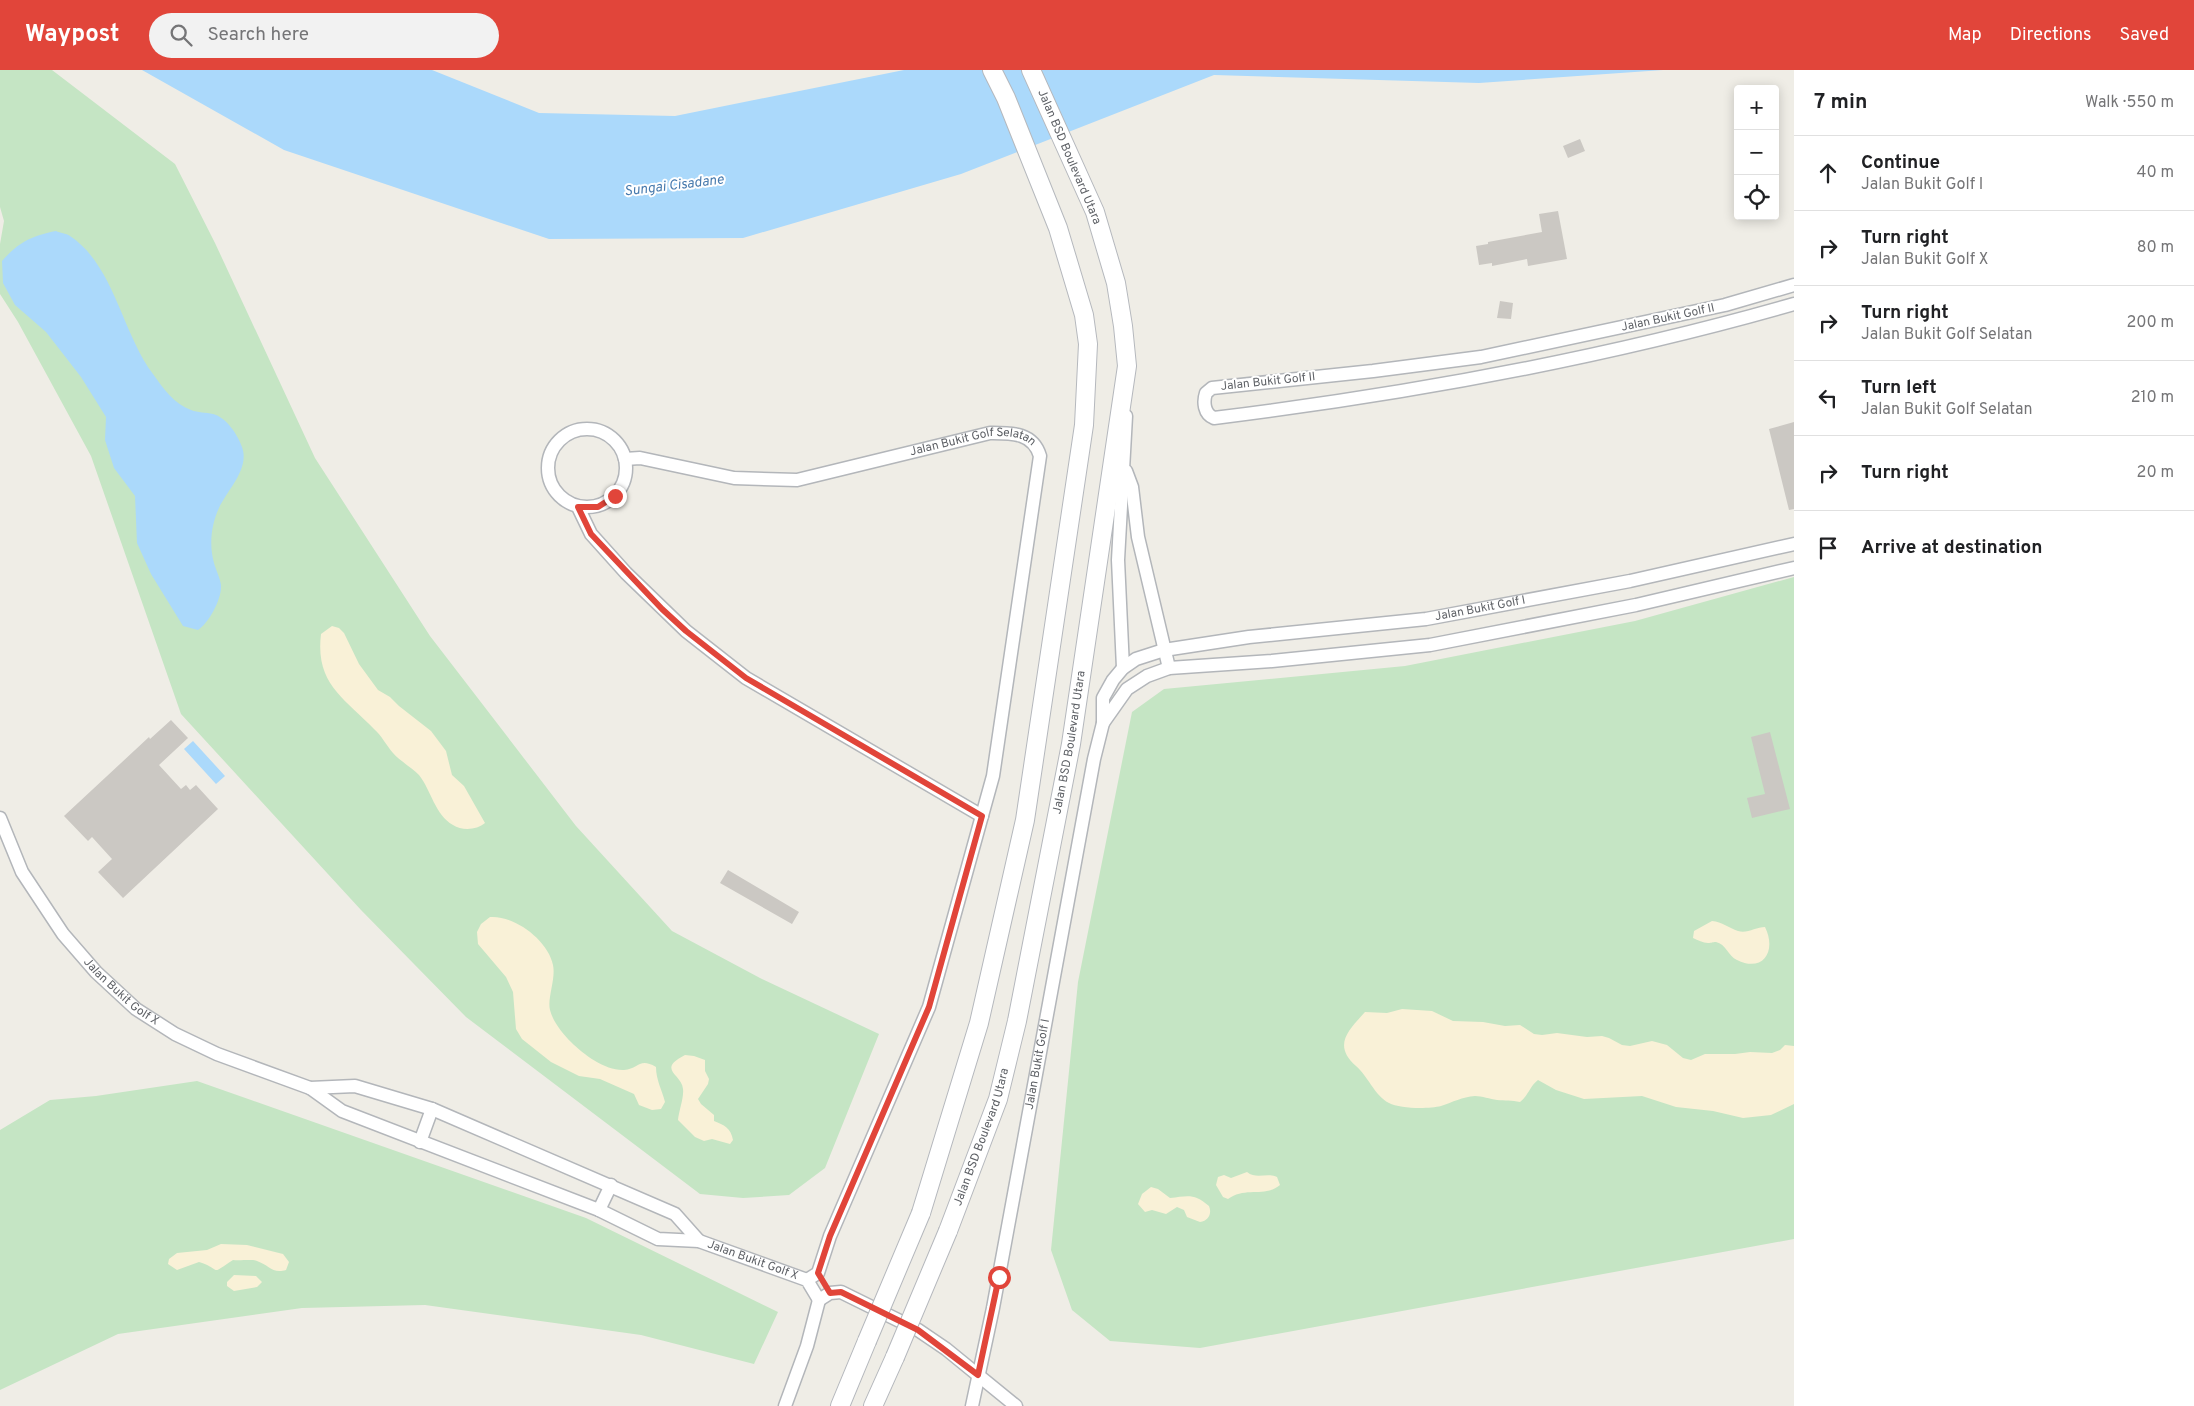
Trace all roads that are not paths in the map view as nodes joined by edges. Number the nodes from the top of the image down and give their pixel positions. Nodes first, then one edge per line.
1 (992, 70) edge
2 (1031, 70) edge
3 (1794, 285) edge
4 (1794, 304) edge
5 (1127, 366) junction
6 (625, 459) junction
7 (1124, 464) junction
8 (578, 507) junction
9 (1794, 544) edge
10 (1794, 568) edge
11 (1164, 650) junction
12 (1123, 668) junction
13 (1169, 668) junction
14 (1103, 723) junction
15 (982, 816) junction
16 (0, 818) edge
17 (310, 1088) junction
18 (432, 1109) junction
19 (420, 1142) junction
20 (611, 1185) junction
21 (599, 1210) junction
22 (699, 1241) junction
23 (813, 1276) junction
24 (824, 1296) junction
25 (978, 1375) junction
26 (785, 1406) edge
27 (840, 1406) edge
28 (873, 1406) edge
29 (972, 1406) edge
30 (1016, 1406) edge

1 - 27 main road, bridge
2 - 5 main road, Jalan BSD Boulevard Utara
3 - 4 street, Jalan Bukit Golf II
5 - 7 street
5 - 28 main road, Jalan BSD Boulevard Utara, bridge
6 - 8 street
6 - 8 street
6 - 15 street, Jalan Bukit Golf Selatan
7 - 11 street
7 - 12 street
8 - 15 street
9 - 11 street, Jalan Bukit Golf I
10 - 13 street, Jalan Bukit Golf I
11 - 12 street, Jalan Bukit Golf I
11 - 13 street
12 - 14 street, Jalan Bukit Golf I
13 - 14 street, Jalan Bukit Golf I
14 - 25 street, Jalan Bukit Golf I
15 - 23 street, Jalan Bukit Golf Selatan
16 - 17 street, Jalan Bukit Golf X
17 - 18 street, Jalan Bukit Golf X
17 - 19 street, Jalan Bukit Golf X
18 - 19 street
18 - 20 street, Jalan Bukit Golf X
19 - 21 street, Jalan Bukit Golf X
20 - 21 street
20 - 22 street, Jalan Bukit Golf X
21 - 22 street, Jalan Bukit Golf X
22 - 23 street, Jalan Bukit Golf X
23 - 24 street
24 - 25 street
24 - 26 street
25 - 29 street, Jalan Bukit Golf I
25 - 30 street

